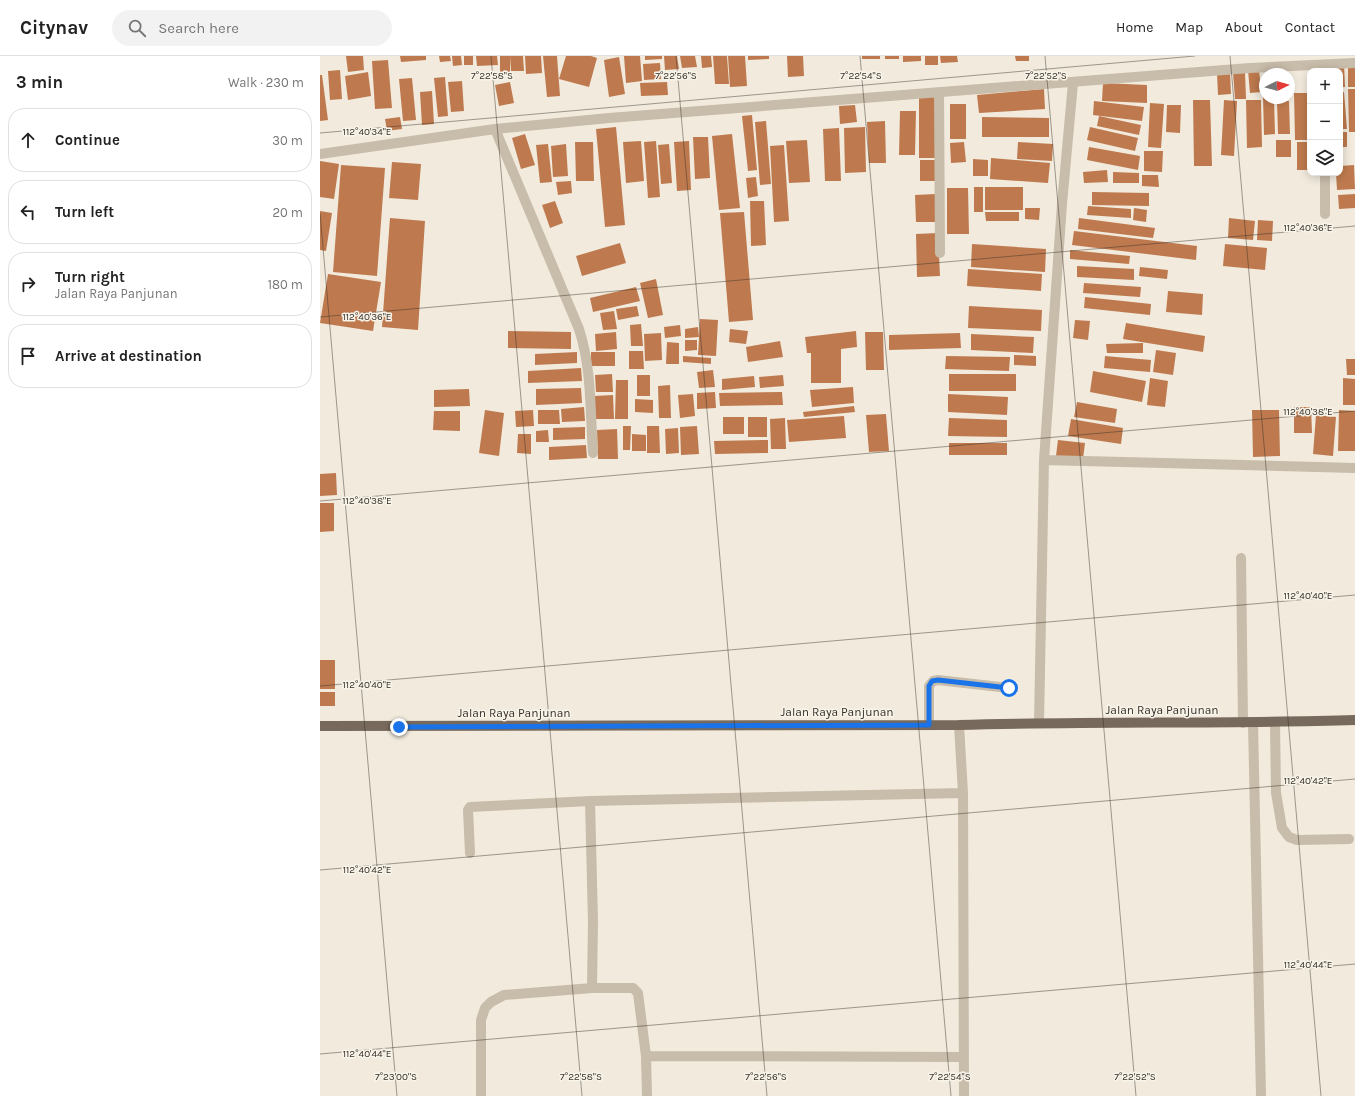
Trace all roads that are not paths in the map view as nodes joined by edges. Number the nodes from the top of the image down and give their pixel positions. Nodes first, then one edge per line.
1 (1355, 63) edge
2 (1307, 68) edge
3 (1325, 68) edge
4 (1073, 83) junction
5 (939, 92) junction
6 (495, 129) junction
7 (320, 154) edge
8 (1325, 176) edge
9 (1325, 214) dead end
10 (940, 253) dead end
11 (593, 453) dead end
12 (1044, 460) junction
13 (1355, 468) edge
14 (1241, 558) dead end
15 (1009, 688) dead end
16 (1355, 720) edge
17 (1275, 722) junction
18 (1039, 723) junction
19 (1248, 723) junction
20 (929, 725) junction
21 (959, 725) junction
22 (320, 726) edge
23 (963, 793) junction
24 (590, 802) junction
25 (1349, 839) dead end
26 (470, 854) dead end
27 (592, 988) junction
28 (646, 1056) junction
29 (963, 1056) junction
30 (481, 1096) edge
31 (647, 1096) edge
32 (964, 1096) edge
33 (1261, 1096) edge

1 - 3 street
2 - 4 street
4 - 5 street
4 - 12 street
5 - 6 street
5 - 10 street
6 - 7 street
6 - 11 street
8 - 9 street
12 - 13 street
12 - 18 street
14 - 19 street
15 - 20 street
16 - 17 main road, Jalan Raya Panjunan
17 - 19 main road, Jalan Raya Panjunan
17 - 25 street
18 - 19 main road, Jalan Raya Panjunan
18 - 21 main road, Jalan Raya Panjunan
19 - 33 street
20 - 21 main road, Jalan Raya Panjunan
20 - 22 main road, Jalan Raya Panjunan
21 - 23 street
23 - 24 street
23 - 29 street
24 - 26 street
24 - 27 street
27 - 28 street
27 - 30 street
28 - 29 street
28 - 31 street
29 - 32 street

